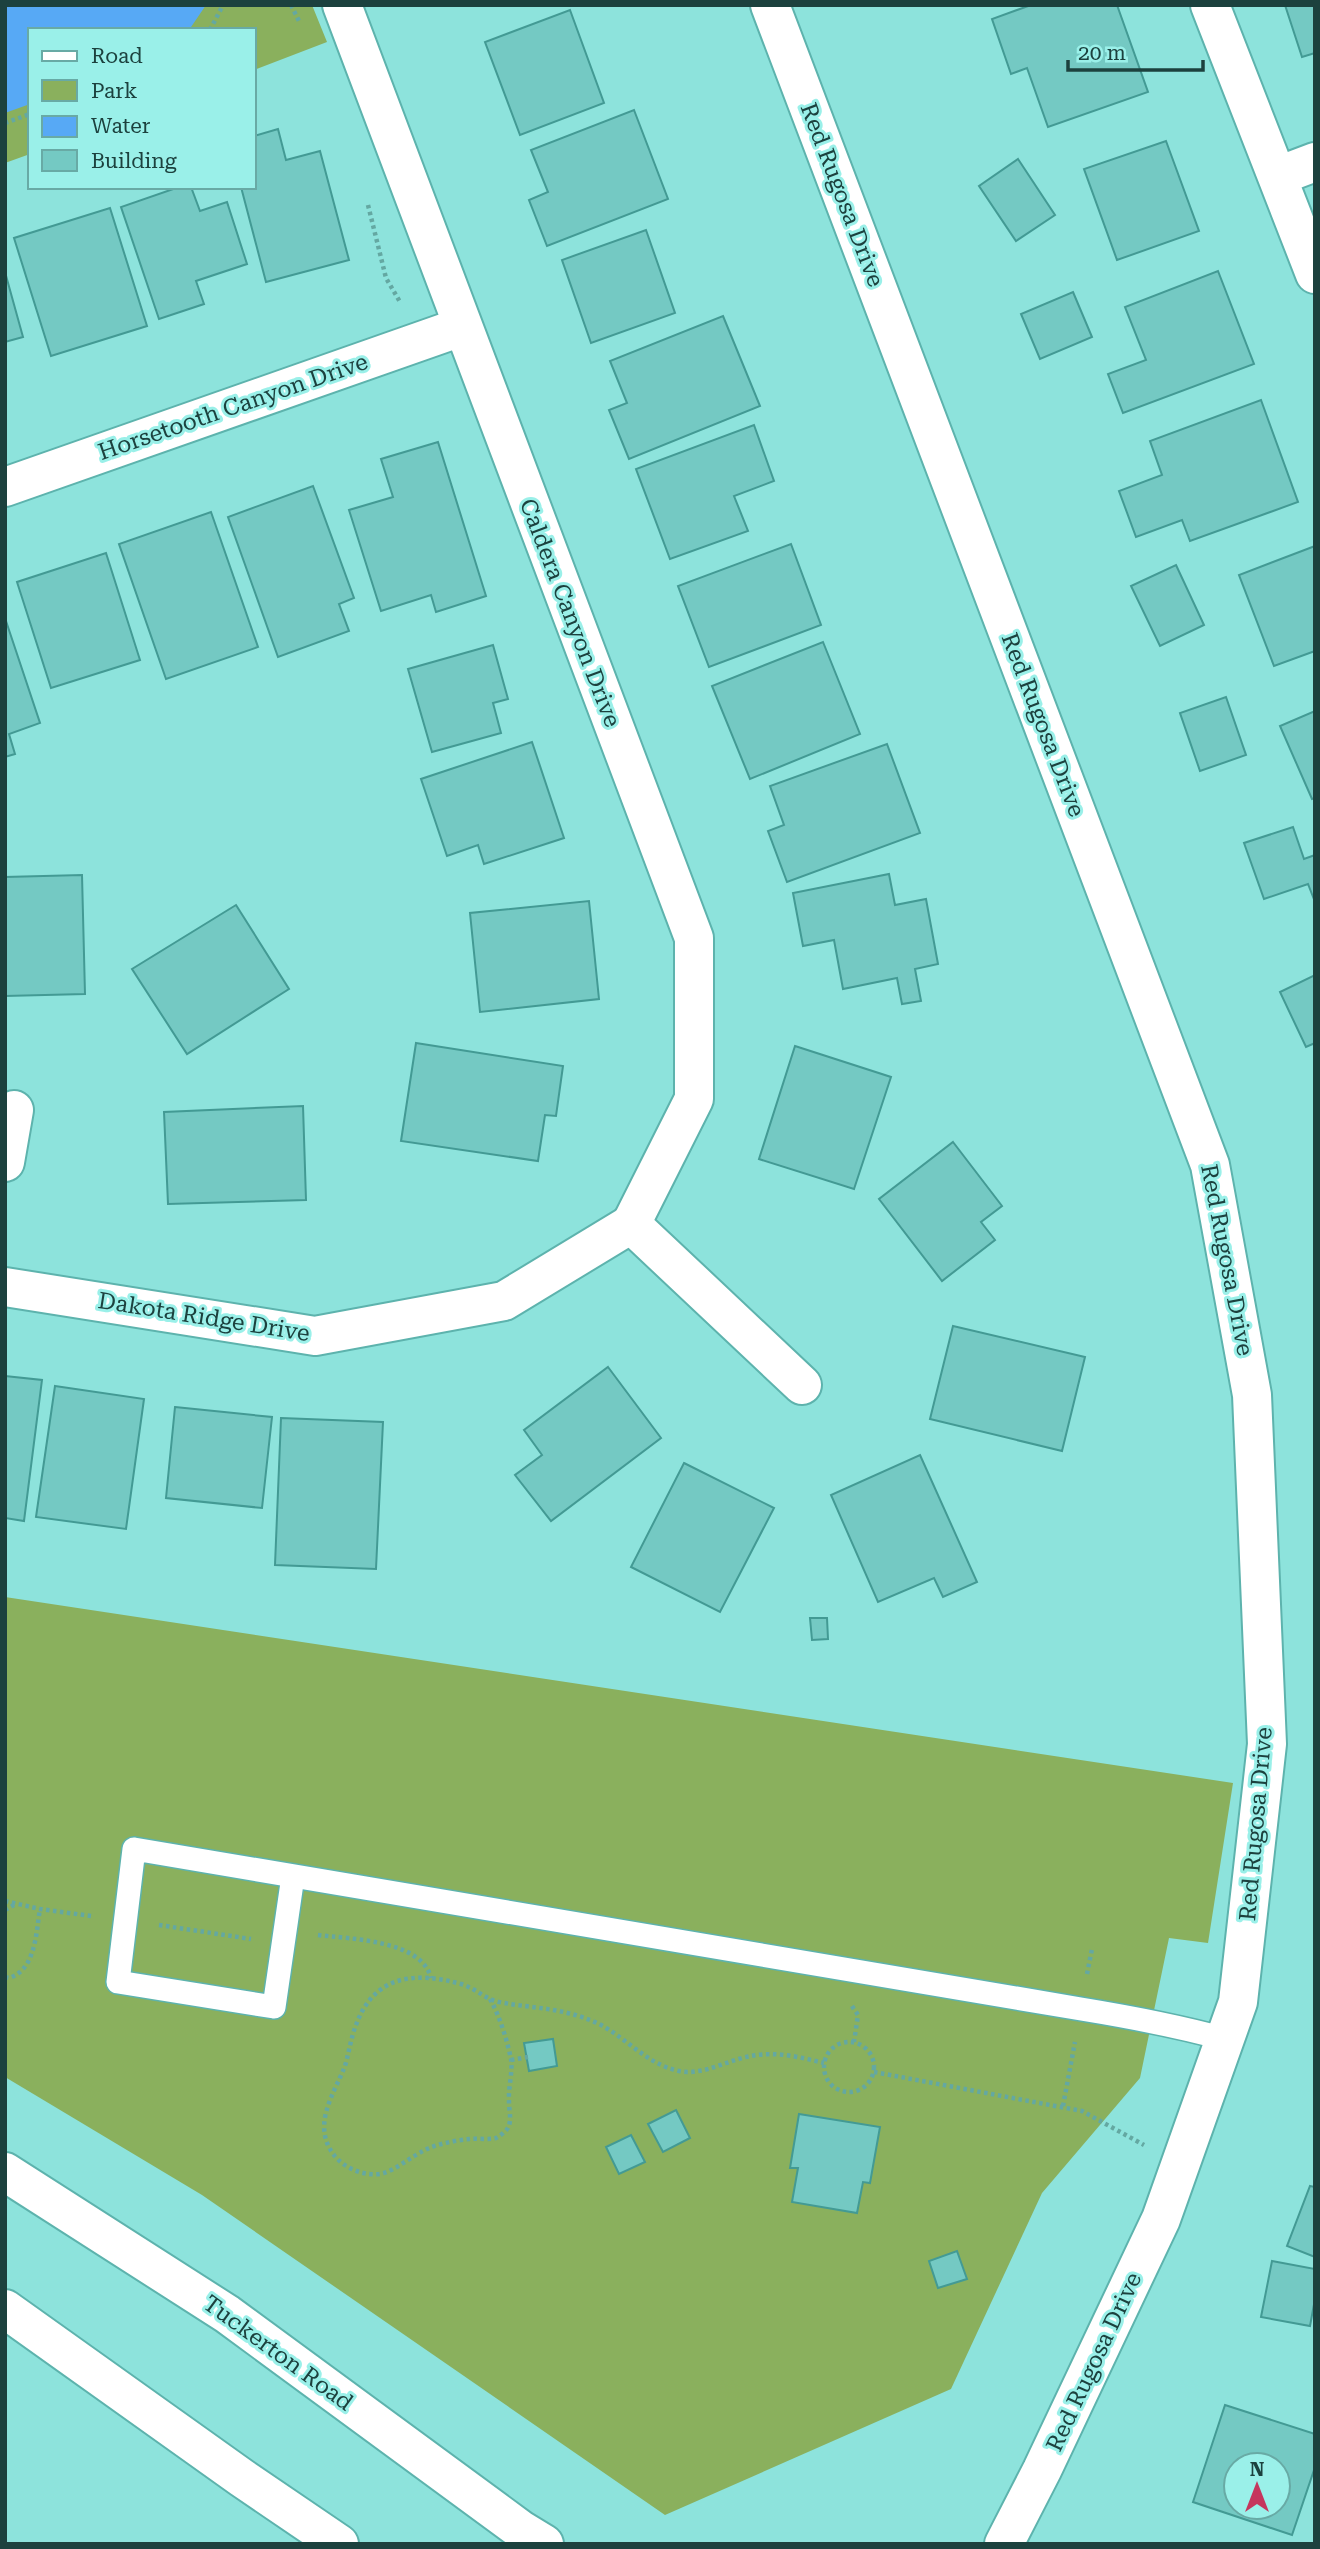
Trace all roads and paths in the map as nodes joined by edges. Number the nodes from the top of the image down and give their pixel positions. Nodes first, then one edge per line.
1 (223, 5) edge
2 (342, 5) edge
3 (770, 5) edge
4 (1210, 5) edge
5 (212, 28) edge
6 (28, 115) edge
7 (5, 123) edge
8 (1315, 162) edge
9 (1278, 176) junction
10 (1315, 274) edge
11 (461, 327) junction
12 (5, 487) edge
13 (14, 1110) dead end
14 (5, 1162) edge
15 (631, 1224) junction
16 (5, 1287) edge
17 (802, 1385) dead end
18 (293, 1876) junction
19 (5, 1901) edge
20 (15, 1904) junction
21 (40, 1909) junction
22 (5, 1910) edge
23 (71, 1913) dead end
24 (163, 1926) dead end
25 (335, 1937) dead end
26 (255, 1940) dead end
27 (5, 1977) edge
28 (431, 1979) junction
29 (490, 2000) junction
30 (858, 2015) dead end
31 (1076, 2032) dead end
32 (1225, 2039) junction
33 (854, 2042) junction
34 (528, 2057) dead end
35 (511, 2060) junction
36 (824, 2063) junction
37 (874, 2072) junction
38 (1063, 2106) junction
39 (1155, 2149) dead end
40 (5, 2172) edge
41 (5, 2309) edge
42 (340, 2544) edge
43 (544, 2544) edge
44 (1004, 2544) edge

1 - 5 path
2 - 11 street, Caldera Canyon Drive
3 - 32 street, Red Rugosa Drive
4 - 9 street
6 - 7 path
8 - 9 street
9 - 10 street
11 - 12 street, Horsetooth Canyon Drive
11 - 15 street, Caldera Canyon Drive
13 - 14 street
15 - 16 street, Dakota Ridge Drive
15 - 17 street
18 - 18 lane
18 - 32 lane
19 - 20 path
20 - 21 path
20 - 22 path
21 - 23 path
21 - 27 path
24 - 26 path
25 - 28 path
28 - 29 path
28 - 35 path
29 - 35 path
29 - 36 path
30 - 33 path
31 - 38 path
32 - 44 street, Red Rugosa Drive
33 - 36 path
33 - 37 path
34 - 35 path
36 - 37 path
37 - 38 path
38 - 39 path
40 - 43 street, Tuckerton Road
41 - 42 street

